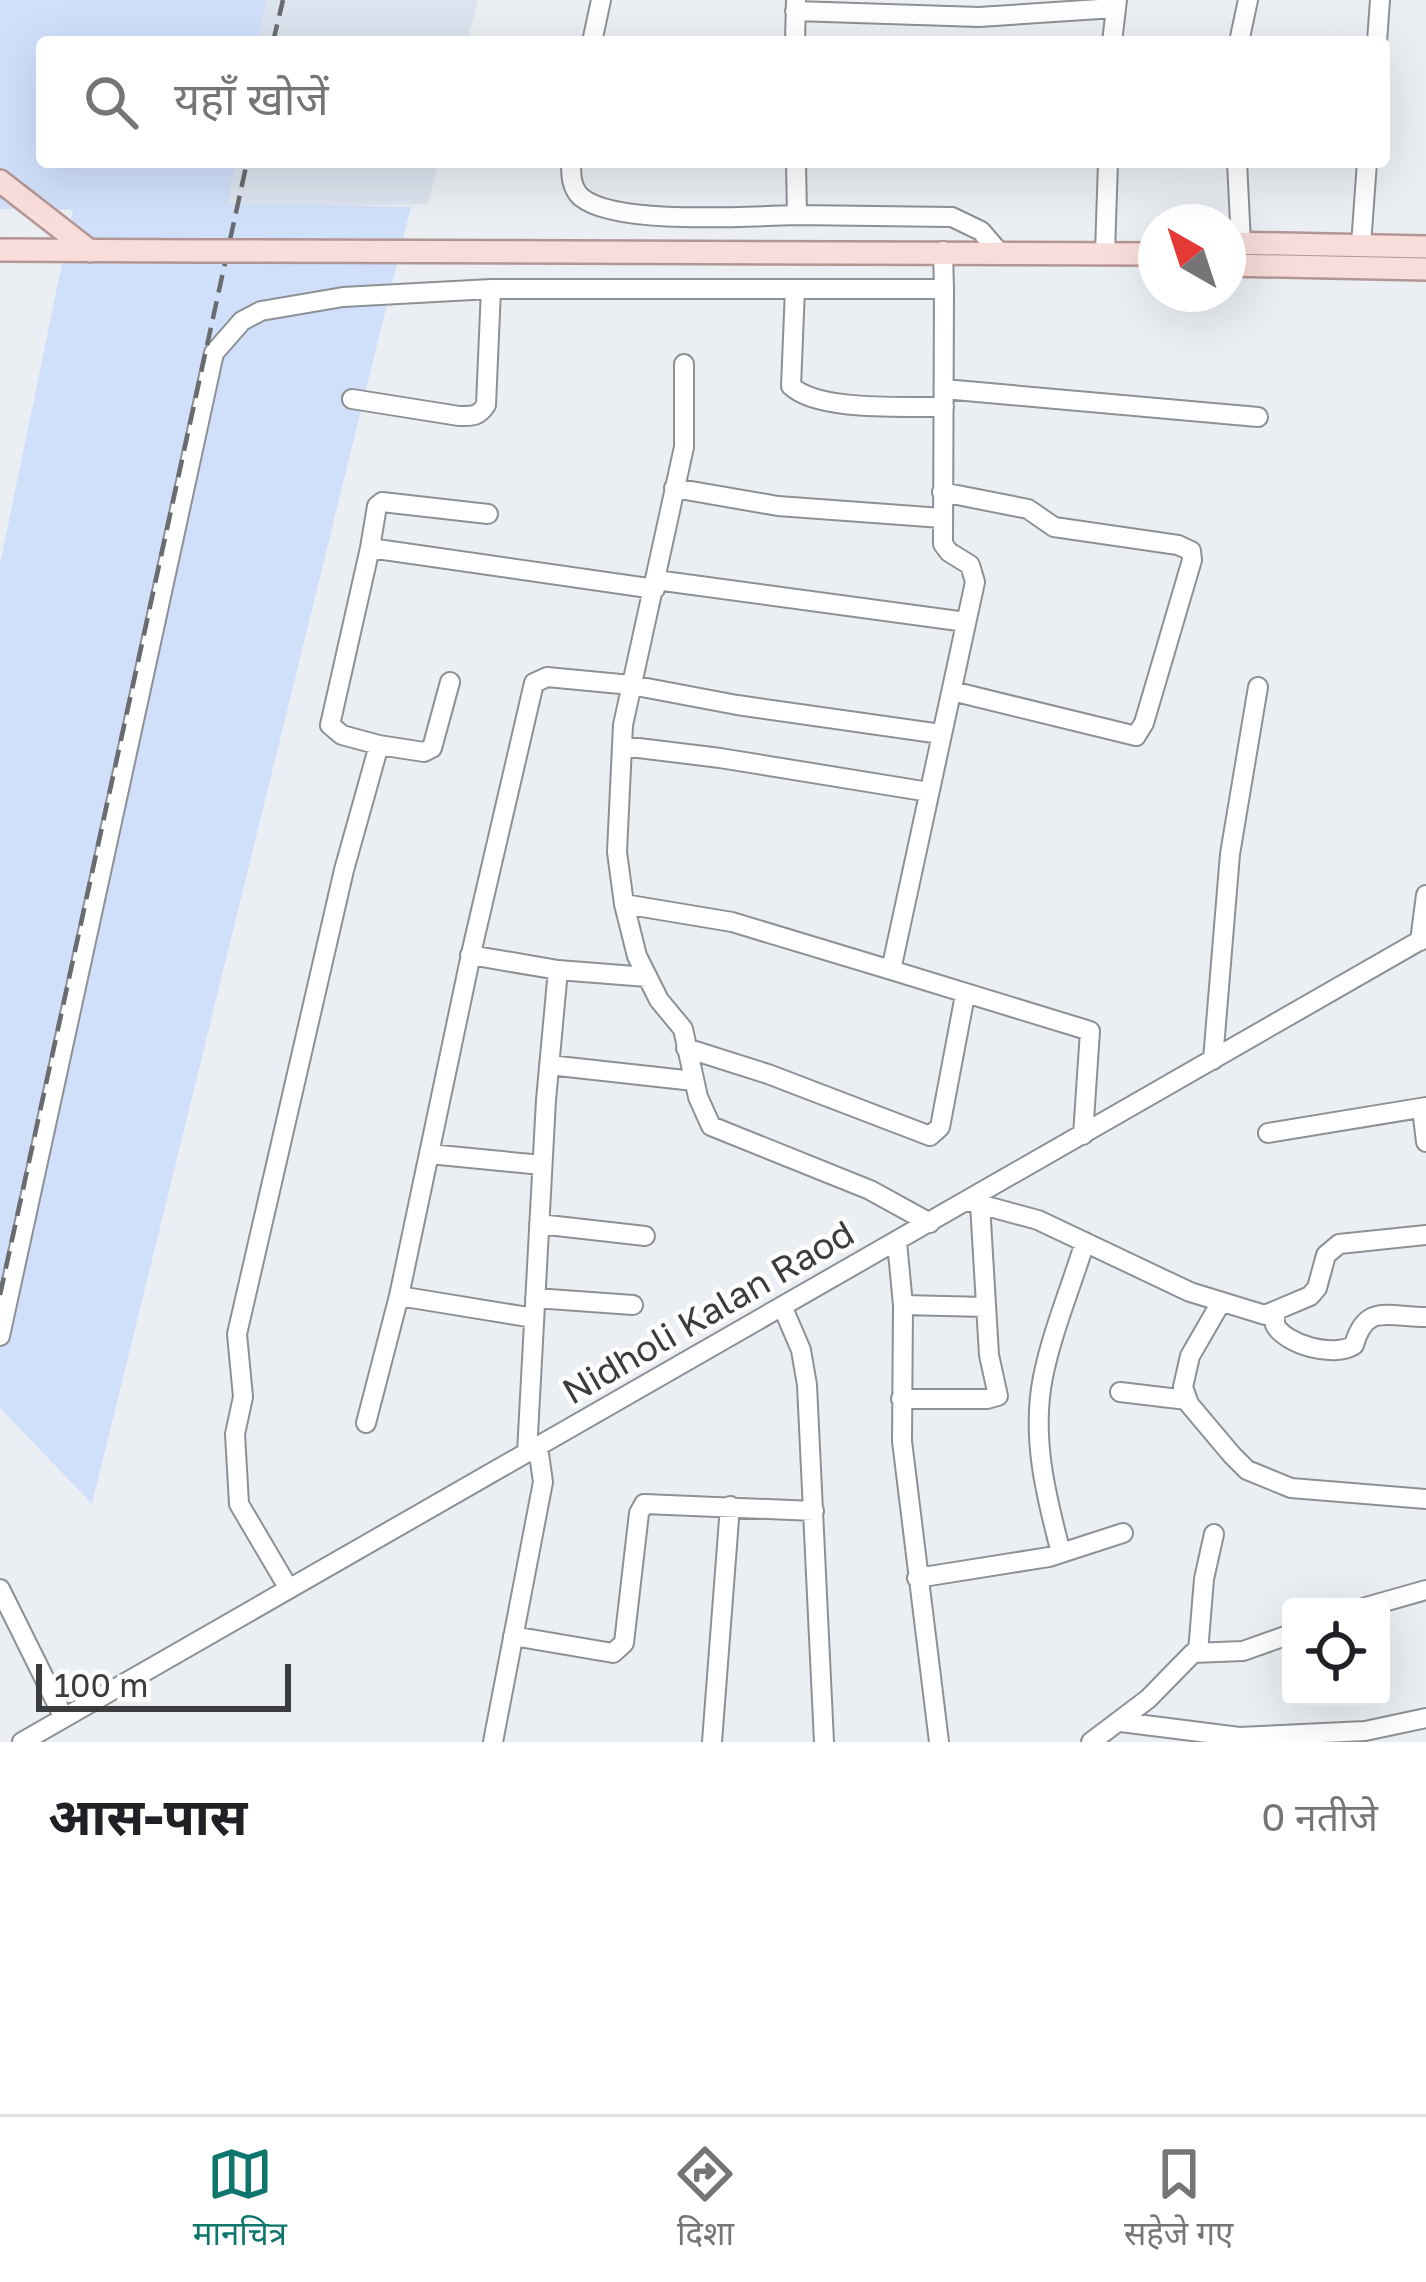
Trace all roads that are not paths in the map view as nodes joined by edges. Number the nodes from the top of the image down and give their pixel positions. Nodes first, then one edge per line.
1 (602, 0) edge
2 (1020, 0) edge
3 (1248, 0) edge
4 (1380, 0) edge
5 (1116, 4) edge
6 (796, 6) edge
7 (1044, 12) junction
8 (593, 36) edge
9 (795, 36) edge
10 (1113, 36) edge
11 (1240, 36) edge
12 (1377, 36) edge
13 (572, 168) edge
14 (796, 168) edge
15 (1108, 168) edge
16 (1237, 168) edge
17 (1367, 168) edge
18 (0, 181) edge
19 (1236, 204) edge
20 (797, 215) junction
21 (1246, 243) edge
22 (1361, 245) junction
23 (1426, 247) edge
24 (0, 250) edge
25 (943, 250) junction
26 (90, 251) junction
27 (999, 252) junction
28 (1105, 253) junction
29 (1138, 254) edge
30 (1246, 265) edge
31 (1426, 269) edge
32 (795, 289) junction
33 (944, 289) junction
34 (491, 290) junction
35 (683, 364) dead end
36 (944, 398) junction
37 (352, 399) dead end
38 (1258, 417) dead end
39 (674, 488) junction
40 (943, 493) junction
41 (488, 514) dead end
42 (942, 518) junction
43 (370, 548) junction
44 (656, 584) junction
45 (966, 622) junction
46 (450, 682) dead end
47 (631, 685) junction
48 (1258, 687) dead end
49 (952, 691) junction
50 (940, 734) junction
51 (379, 745) junction
52 (622, 746) junction
53 (929, 792) junction
54 (1426, 895) edge
55 (624, 904) junction
56 (1423, 939) edge
57 (470, 955) junction
58 (558, 970) junction
59 (891, 970) junction
60 (647, 977) junction
61 (965, 995) junction
62 (686, 1048) junction
63 (1213, 1060) junction
64 (549, 1066) junction
65 (694, 1081) junction
66 (1424, 1107) edge
67 (1268, 1133) dead end
68 (1083, 1135) junction
69 (1426, 1142) edge
70 (429, 1154) junction
71 (542, 1166) junction
72 (974, 1202) junction
73 (539, 1223) junction
74 (930, 1223) junction
75 (1426, 1235) edge
76 (645, 1236) dead end
77 (897, 1242) junction
78 (1085, 1242) junction
79 (399, 1296) junction
80 (1220, 1304) junction
81 (633, 1305) dead end
82 (903, 1305) junction
83 (783, 1307) junction
84 (985, 1307) junction
85 (534, 1308) junction
86 (1275, 1313) junction
87 (1426, 1317) edge
88 (0, 1336) edge
89 (1120, 1392) dead end
90 (901, 1399) junction
91 (1186, 1400) junction
92 (366, 1423) dead end
93 (533, 1450) junction
94 (1426, 1499) edge
95 (730, 1506) junction
96 (814, 1511) junction
97 (1123, 1533) dead end
98 (1214, 1534) dead end
99 (1061, 1553) junction
100 (917, 1578) junction
101 (0, 1589) edge
102 (289, 1589) junction
103 (1426, 1590) edge
104 (1390, 1600) edge
105 (513, 1636) junction
106 (1282, 1637) edge
107 (1198, 1652) junction
108 (1426, 1718) edge
109 (1120, 1722) junction
110 (54, 1729) edge
111 (22, 1742) edge
112 (493, 1742) edge
113 (712, 1742) edge
114 (824, 1742) edge
115 (940, 1742) edge
116 (1090, 1742) edge

1 - 8 street
2 - 7 street
3 - 11 street
4 - 12 street
5 - 7 street
5 - 10 street
6 - 7 street
6 - 9 street
13 - 20 street
14 - 20 street
15 - 28 street
16 - 19 street
17 - 22 street
18 - 26 main road
20 - 27 street
21 - 22 main road
22 - 23 main road
24 - 26 main road
25 - 26 main road, bridge
25 - 27 main road
25 - 33 street
27 - 28 main road
28 - 29 main road
30 - 31 main road
32 - 33 street
32 - 34 street
32 - 36 street
33 - 36 street
34 - 37 street
34 - 88 street
35 - 39 street
36 - 38 street
36 - 40 street
39 - 42 street
39 - 44 street
40 - 42 street
40 - 49 street
41 - 43 street
42 - 45 street
43 - 44 street
43 - 51 street
44 - 45 street
44 - 47 street
45 - 49 street
46 - 51 street
47 - 50 street
47 - 52 street
47 - 57 street
48 - 63 street
49 - 50 street
50 - 53 street
51 - 102 street
52 - 53 street
52 - 55 street
53 - 59 street
54 - 56 street
55 - 59 street
55 - 60 street
56 - 63 street, Nidholi Kalan Raod
57 - 58 street
57 - 70 street
58 - 60 street
58 - 64 street
59 - 61 street
60 - 62 street
61 - 62 street
61 - 68 street
62 - 65 street
63 - 68 street, Nidholi Kalan Raod
64 - 65 street
64 - 71 street
65 - 74 street
66 - 67 street
66 - 69 street
68 - 72 street, Nidholi Kalan Raod
70 - 71 street
70 - 79 street
71 - 73 street
72 - 74 street, Nidholi Kalan Raod
72 - 78 street
72 - 84 street
73 - 76 street
73 - 85 street
74 - 77 street, Nidholi Kalan Raod
75 - 86 street
77 - 82 street
77 - 83 street, Nidholi Kalan Raod
78 - 80 street
78 - 99 street
79 - 85 street
79 - 92 street
80 - 86 street
80 - 91 street
81 - 85 street
82 - 84 street
82 - 90 street
83 - 93 street, Nidholi Kalan Raod
83 - 96 street
84 - 90 street
85 - 93 street
86 - 87 street
89 - 91 street
90 - 100 street
91 - 94 street
93 - 102 street, Nidholi Kalan Raod
93 - 105 street
95 - 96 street
95 - 105 street
95 - 113 street
96 - 114 street
97 - 99 street
98 - 107 street
99 - 100 street
100 - 115 street
101 - 110 street
102 - 110 street, Nidholi Kalan Raod
103 - 104 street
105 - 112 street
106 - 107 street
107 - 109 street
108 - 109 street
109 - 116 street
110 - 111 street, Nidholi Kalan Raod

